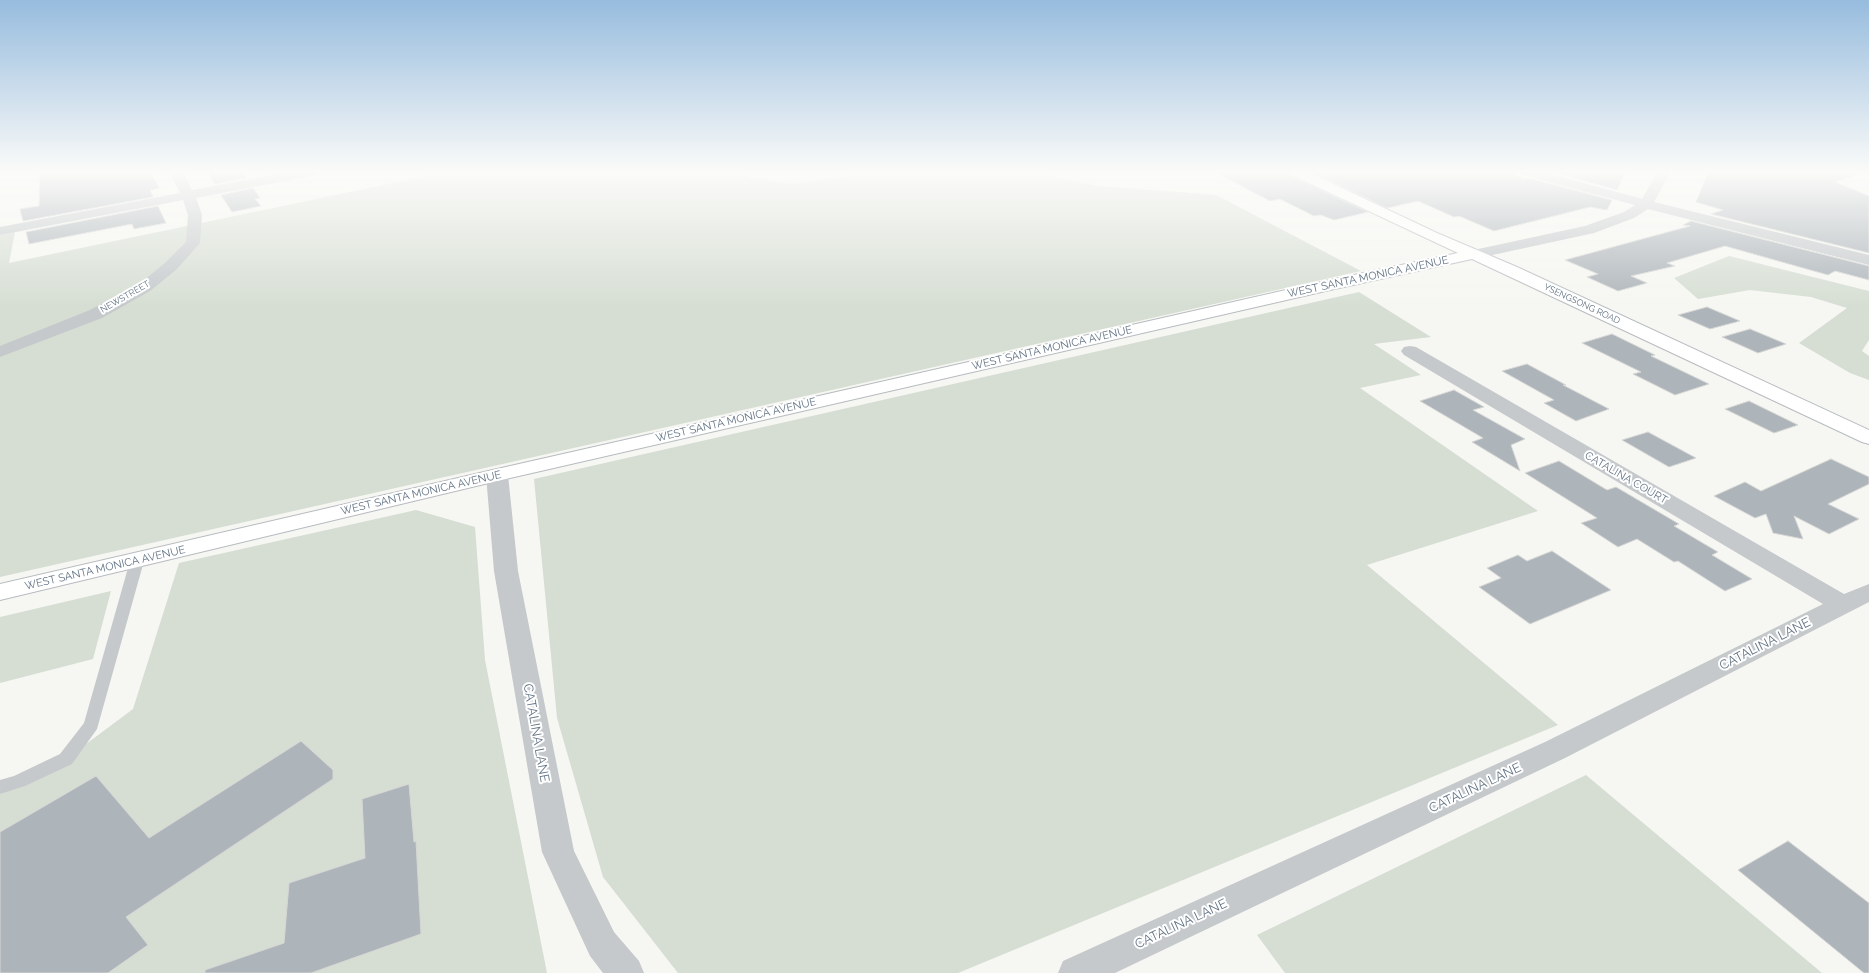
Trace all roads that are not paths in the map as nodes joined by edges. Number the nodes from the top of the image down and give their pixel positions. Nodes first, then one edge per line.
1 (75, 216) edge
2 (195, 216) edge
3 (1393, 216) edge
4 (1625, 216) edge
5 (1695, 216) edge
6 (0, 230) edge
7 (1474, 254) junction
8 (1869, 260) edge
9 (1410, 351) dead end
10 (0, 352) edge
11 (1869, 438) edge
12 (497, 475) junction
13 (137, 561) junction
14 (0, 592) edge
15 (1869, 592) edge
16 (1843, 606) junction
17 (0, 787) edge
18 (626, 973) edge
19 (1076, 973) edge

1 - 6 street
2 - 10 street, NEWSTREET
3 - 7 main road, YSENGSONG ROAD
4 - 7 street
5 - 8 street
7 - 11 main road, YSENGSONG ROAD
7 - 12 main road, WEST SANTA MONICA AVENUE
9 - 16 street, CATALINA COURT
12 - 13 main road, WEST SANTA MONICA AVENUE
12 - 18 street, CATALINA LANE
13 - 14 main road, WEST SANTA MONICA AVENUE
13 - 17 lane
15 - 16 street, CATALINA LANE
16 - 19 street, CATALINA LANE

